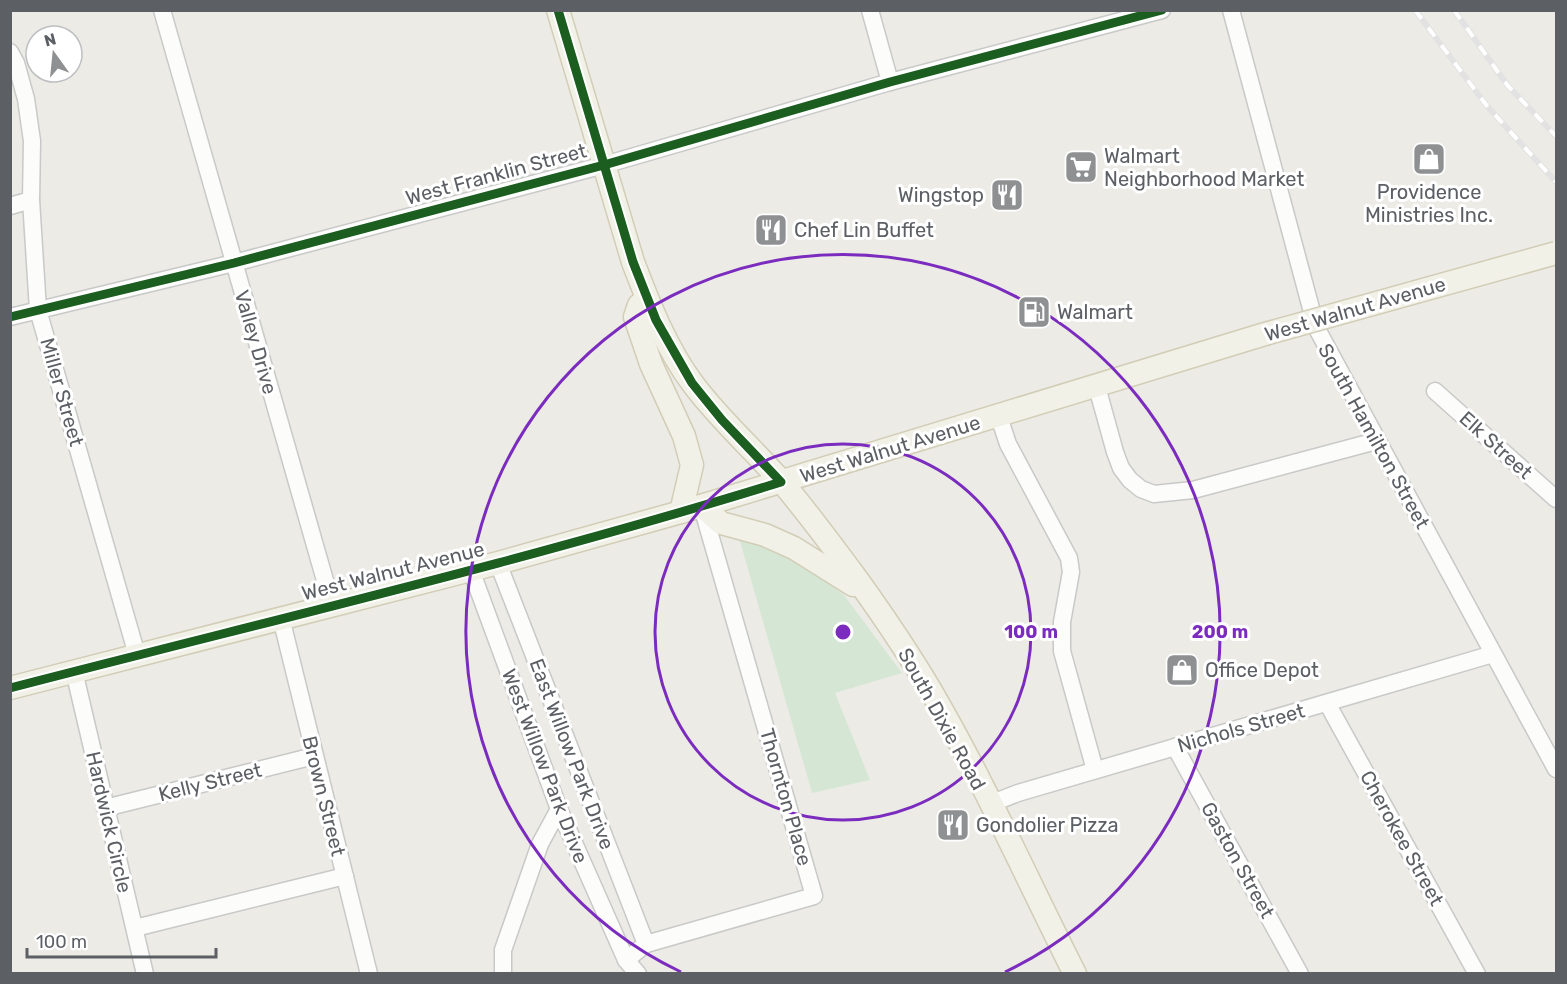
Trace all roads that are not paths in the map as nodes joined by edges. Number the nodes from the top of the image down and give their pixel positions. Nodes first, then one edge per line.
1 (162, 10) edge
2 (558, 10) edge
3 (870, 10) edge
4 (1162, 10) edge
5 (1231, 10) edge
6 (1109, 17) edge
7 (10, 52) edge
8 (890, 82) junction
9 (604, 165) junction
10 (32, 200) junction
11 (10, 206) edge
12 (1557, 253) edge
13 (234, 263) junction
14 (647, 300) junction
15 (38, 310) junction
16 (10, 317) edge
17 (1097, 387) junction
18 (1435, 391) dead end
19 (999, 417) junction
20 (1376, 441) junction
21 (781, 482) junction
22 (1557, 499) edge
23 (692, 509) junction
24 (498, 563) junction
25 (471, 570) junction
26 (867, 594) junction
27 (332, 605) junction
28 (281, 618) junction
29 (1494, 654) junction
30 (137, 655) junction
31 (74, 671) junction
32 (10, 688) edge
33 (1327, 703) junction
34 (1175, 747) junction
35 (314, 756) junction
36 (1557, 769) edge
37 (1095, 770) junction
38 (990, 804) junction
39 (105, 808) junction
40 (559, 809) junction
41 (345, 876) junction
42 (135, 928) junction
43 (646, 944) junction
44 (626, 960) junction
45 (145, 974) edge
46 (369, 974) edge
47 (503, 974) edge
48 (638, 974) edge
49 (1075, 974) edge
50 (1300, 974) edge
51 (1477, 974) edge

1 - 13 street, Valley Drive
2 - 9 main road, South Dixie Road
3 - 8 street
4 - 6 street, West Franklin Street
5 - 20 street, South Hamilton Street
6 - 8 street, West Franklin Street
7 - 10 street, Miller Street
8 - 9 street, West Franklin Street
9 - 13 street, West Franklin Street
9 - 14 main road, South Dixie Road
10 - 11 street
10 - 15 street, Miller Street
12 - 17 main road, West Walnut Avenue, bridge
13 - 15 street, West Franklin Street
13 - 27 street, Valley Drive
14 - 21 main road, South Dixie Road
14 - 23 main road
15 - 16 street, West Franklin Street
15 - 30 street, Miller Street
17 - 19 main road, West Walnut Avenue
17 - 20 street
18 - 22 street, Elk Street
19 - 21 main road, West Walnut Avenue
19 - 37 street
20 - 29 street, South Hamilton Street
21 - 23 main road, West Walnut Avenue
21 - 26 main road, South Dixie Road
23 - 24 main road, West Walnut Avenue
23 - 26 main road
23 - 43 street, Thornton Place
24 - 25 main road, West Walnut Avenue
24 - 43 street, East Willow Park Drive
25 - 27 main road, West Walnut Avenue
25 - 40 street, West Willow Park Drive
26 - 38 main road, South Dixie Road
27 - 28 main road, West Walnut Avenue
28 - 30 main road, West Walnut Avenue
28 - 35 street, Brown Street
29 - 33 street, Nichols Street
29 - 36 street, South Hamilton Street
30 - 31 main road, West Walnut Avenue
31 - 32 main road, West Walnut Avenue
31 - 39 street, Hardwick Circle
33 - 34 street, Nichols Street
33 - 51 street, Cherokee Street
34 - 37 street, Nichols Street
34 - 50 street, Gaston Street
35 - 39 street, Kelly Street
35 - 41 street, Brown Street
37 - 38 street, Nichols Street
38 - 49 main road, South Dixie Road
39 - 42 street, Hardwick Circle
40 - 44 street, West Willow Park Drive
40 - 47 street
41 - 42 street
41 - 46 street, Brown Street
42 - 45 street, Hardwick Circle
43 - 44 street, Thornton Place
44 - 48 street, West Willow Park Drive

